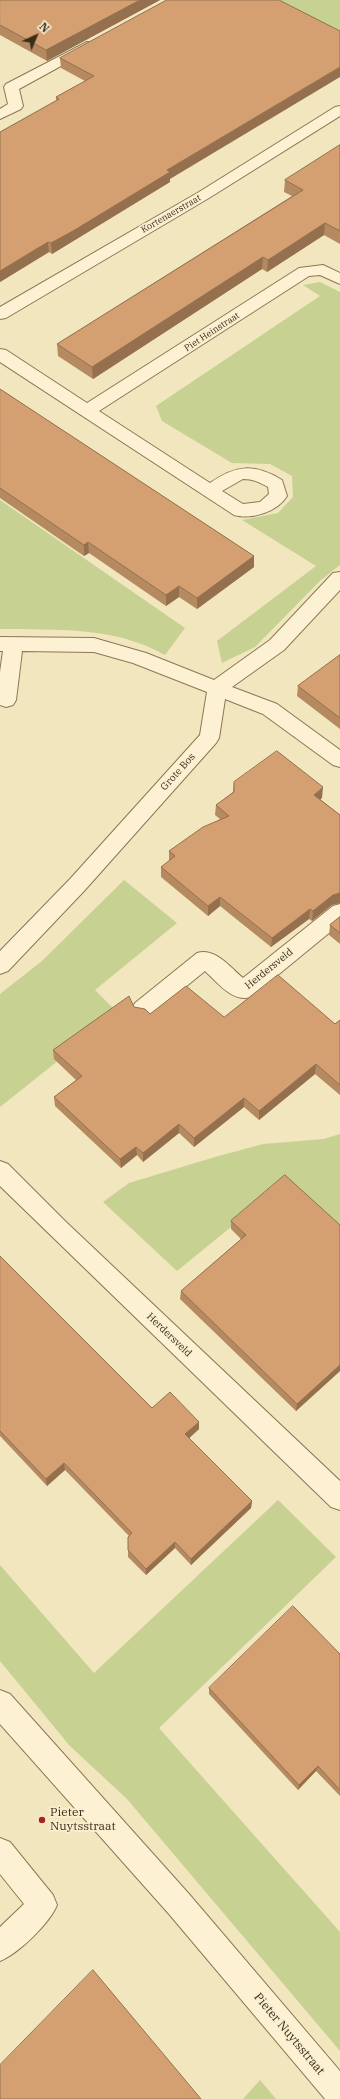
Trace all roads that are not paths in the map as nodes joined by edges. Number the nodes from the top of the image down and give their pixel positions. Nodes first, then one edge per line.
1 (102, 38) edge
2 (6, 84) edge
3 (340, 110) edge
4 (0, 115) edge
5 (340, 279) edge
6 (0, 314) edge
7 (0, 354) edge
8 (86, 411) junction
9 (210, 491) dead end
10 (340, 578) edge
11 (6, 644) edge
12 (218, 687) junction
13 (6, 700) dead end
14 (340, 760) edge
15 (340, 912) edge
16 (0, 965) edge
17 (143, 1009) edge
18 (0, 1171) edge
19 (340, 1498) edge
20 (0, 1704) edge
21 (0, 1852) edge
22 (0, 1947) edge
23 (340, 2094) edge

1 - 2 street
2 - 4 street
3 - 6 street, Kortenaerstraat
5 - 8 street, Piet Heinstraat
7 - 8 street
8 - 9 street
10 - 12 street
11 - 12 street
11 - 13 street
12 - 14 street
12 - 16 street, Grote Bos
15 - 17 street, Herdersveld
18 - 19 street, Herdersveld
20 - 23 street, Pieter Nuytsstraat
21 - 22 street

